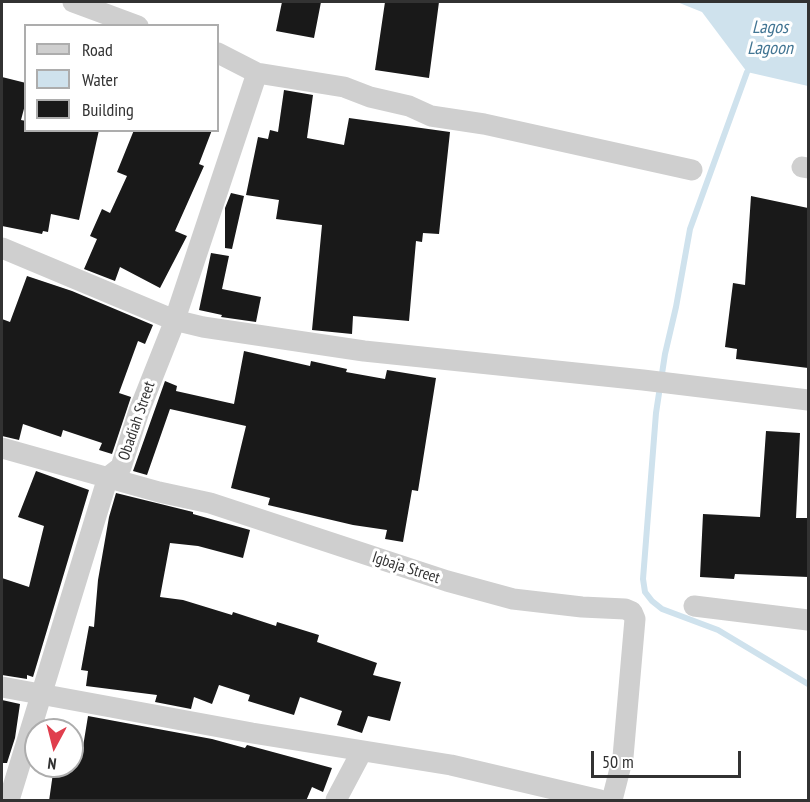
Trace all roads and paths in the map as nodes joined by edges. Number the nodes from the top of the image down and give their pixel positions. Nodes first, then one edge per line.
1 (73, 2) edge
2 (133, 24) edge
3 (219, 54) edge
4 (257, 73) junction
5 (692, 170) dead end
6 (2, 248) edge
7 (174, 320) junction
8 (808, 400) edge
9 (2, 448) edge
10 (108, 477) junction
11 (694, 606) dead end
12 (808, 620) edge
13 (2, 687) edge
14 (42, 695) junction
15 (362, 751) junction
16 (9, 801) edge
17 (336, 801) edge
18 (600, 801) edge
19 (612, 801) edge

1 - 2 street
3 - 4 street
4 - 5 street
4 - 7 street, Obadiah Street
6 - 7 street
7 - 8 street
7 - 10 street, Obadiah Street
9 - 10 street, Igbaja Street
10 - 14 street, Obadiah Street
10 - 19 street, Igbaja Street
11 - 12 street
13 - 14 street
14 - 15 street
14 - 16 street, Obadiah Street
15 - 17 street
15 - 18 street

